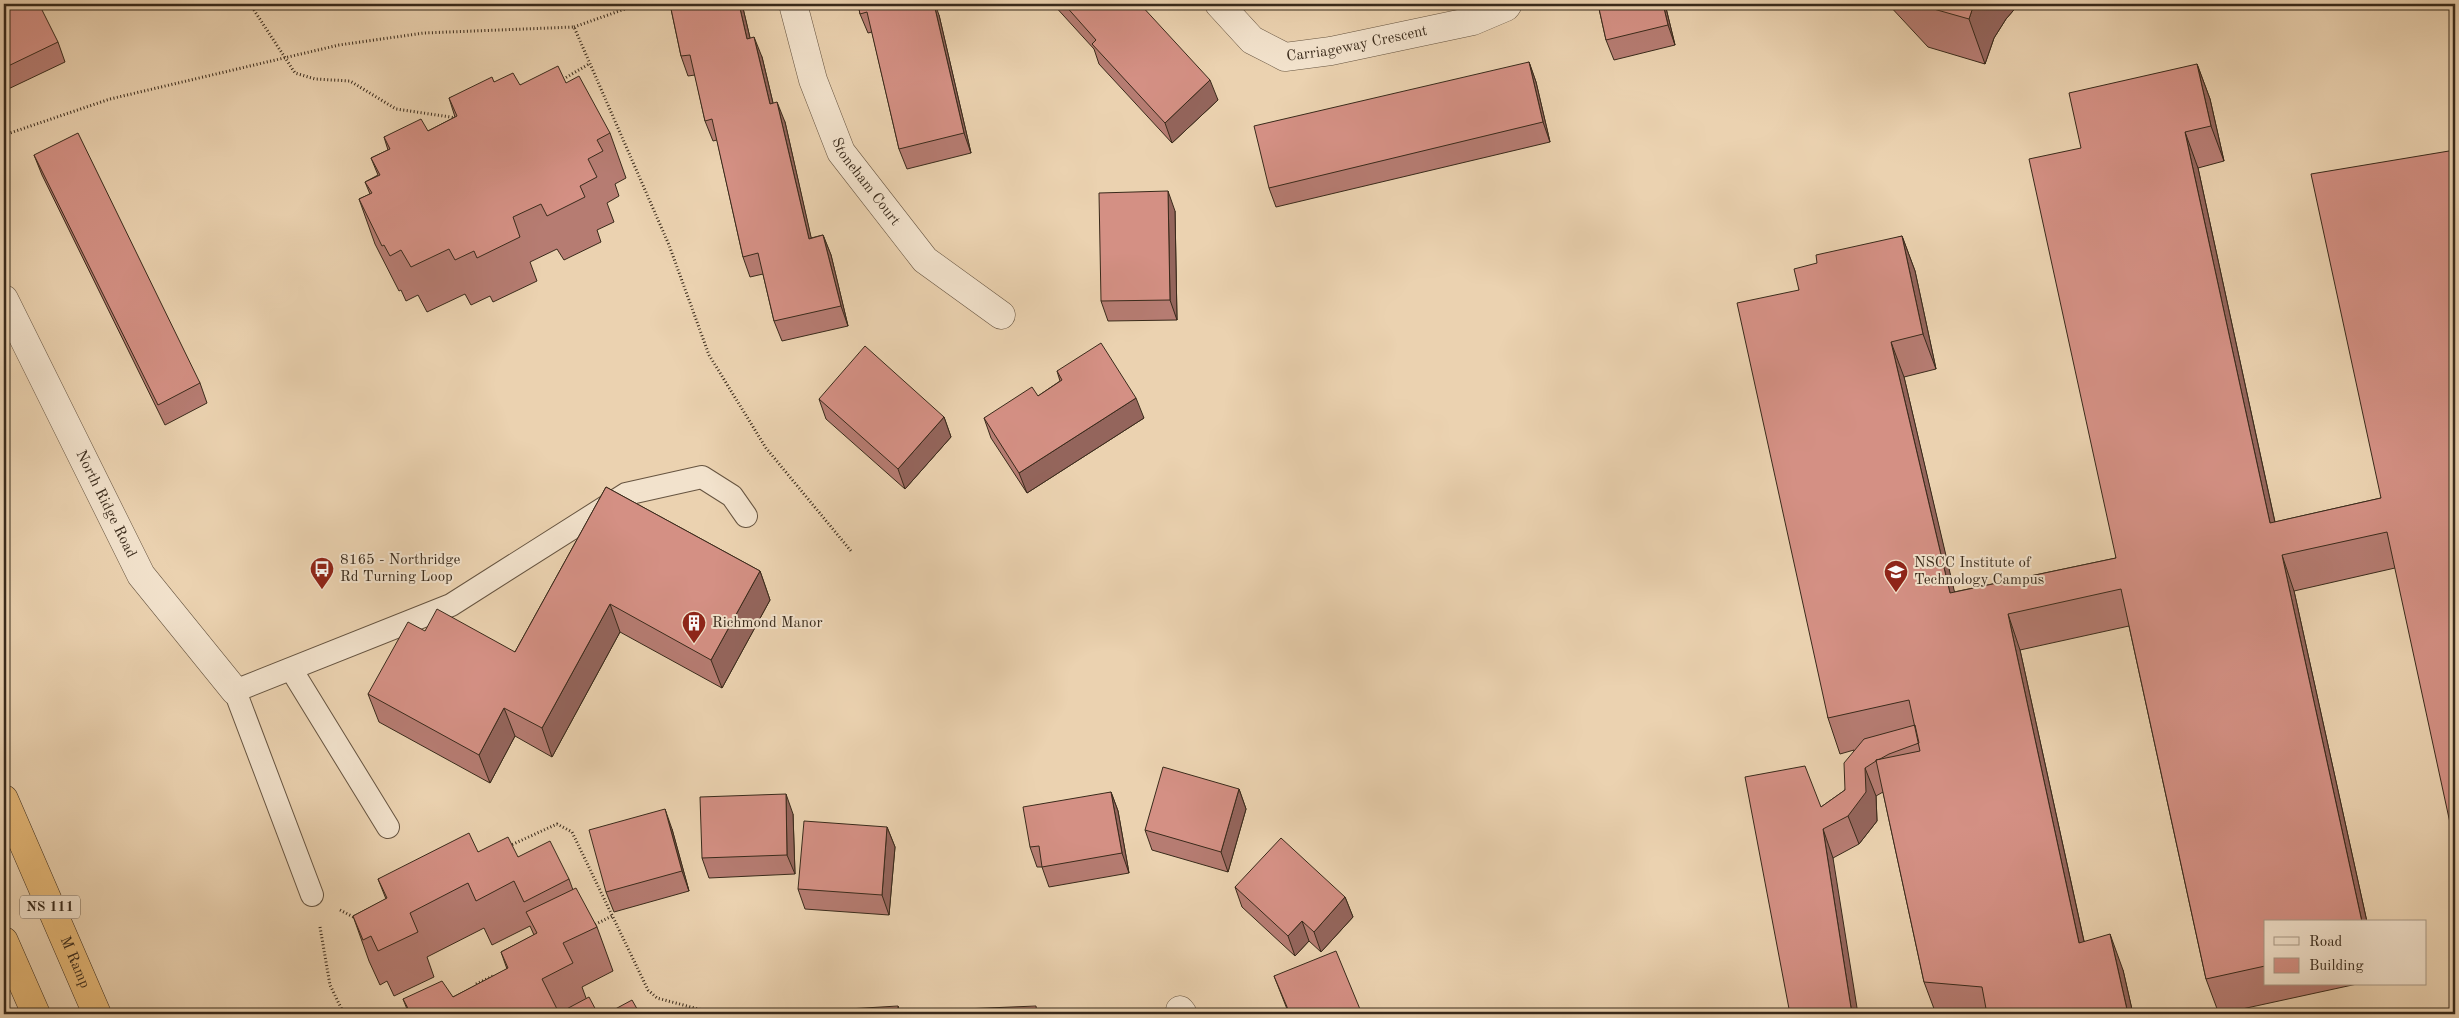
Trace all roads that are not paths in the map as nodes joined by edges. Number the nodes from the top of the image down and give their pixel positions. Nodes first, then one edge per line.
1 (793, 4) edge
2 (1219, 4) edge
3 (1508, 4) edge
4 (4, 299) edge
5 (1001, 316) dead end
6 (746, 516) dead end
7 (292, 669) junction
8 (235, 691) junction
9 (4, 799) edge
10 (388, 827) dead end
11 (312, 895) road end
12 (4, 941) edge
13 (36, 1014) edge
14 (97, 1014) edge

1 - 5 street, Stoneham Court
2 - 3 street, Carriageway Crescent
4 - 8 street, North Ridge Road
6 - 7 lane
7 - 8 lane
7 - 10 lane
8 - 11 lane
9 - 14 highway, M Ramp / NS 111
12 - 13 highway

